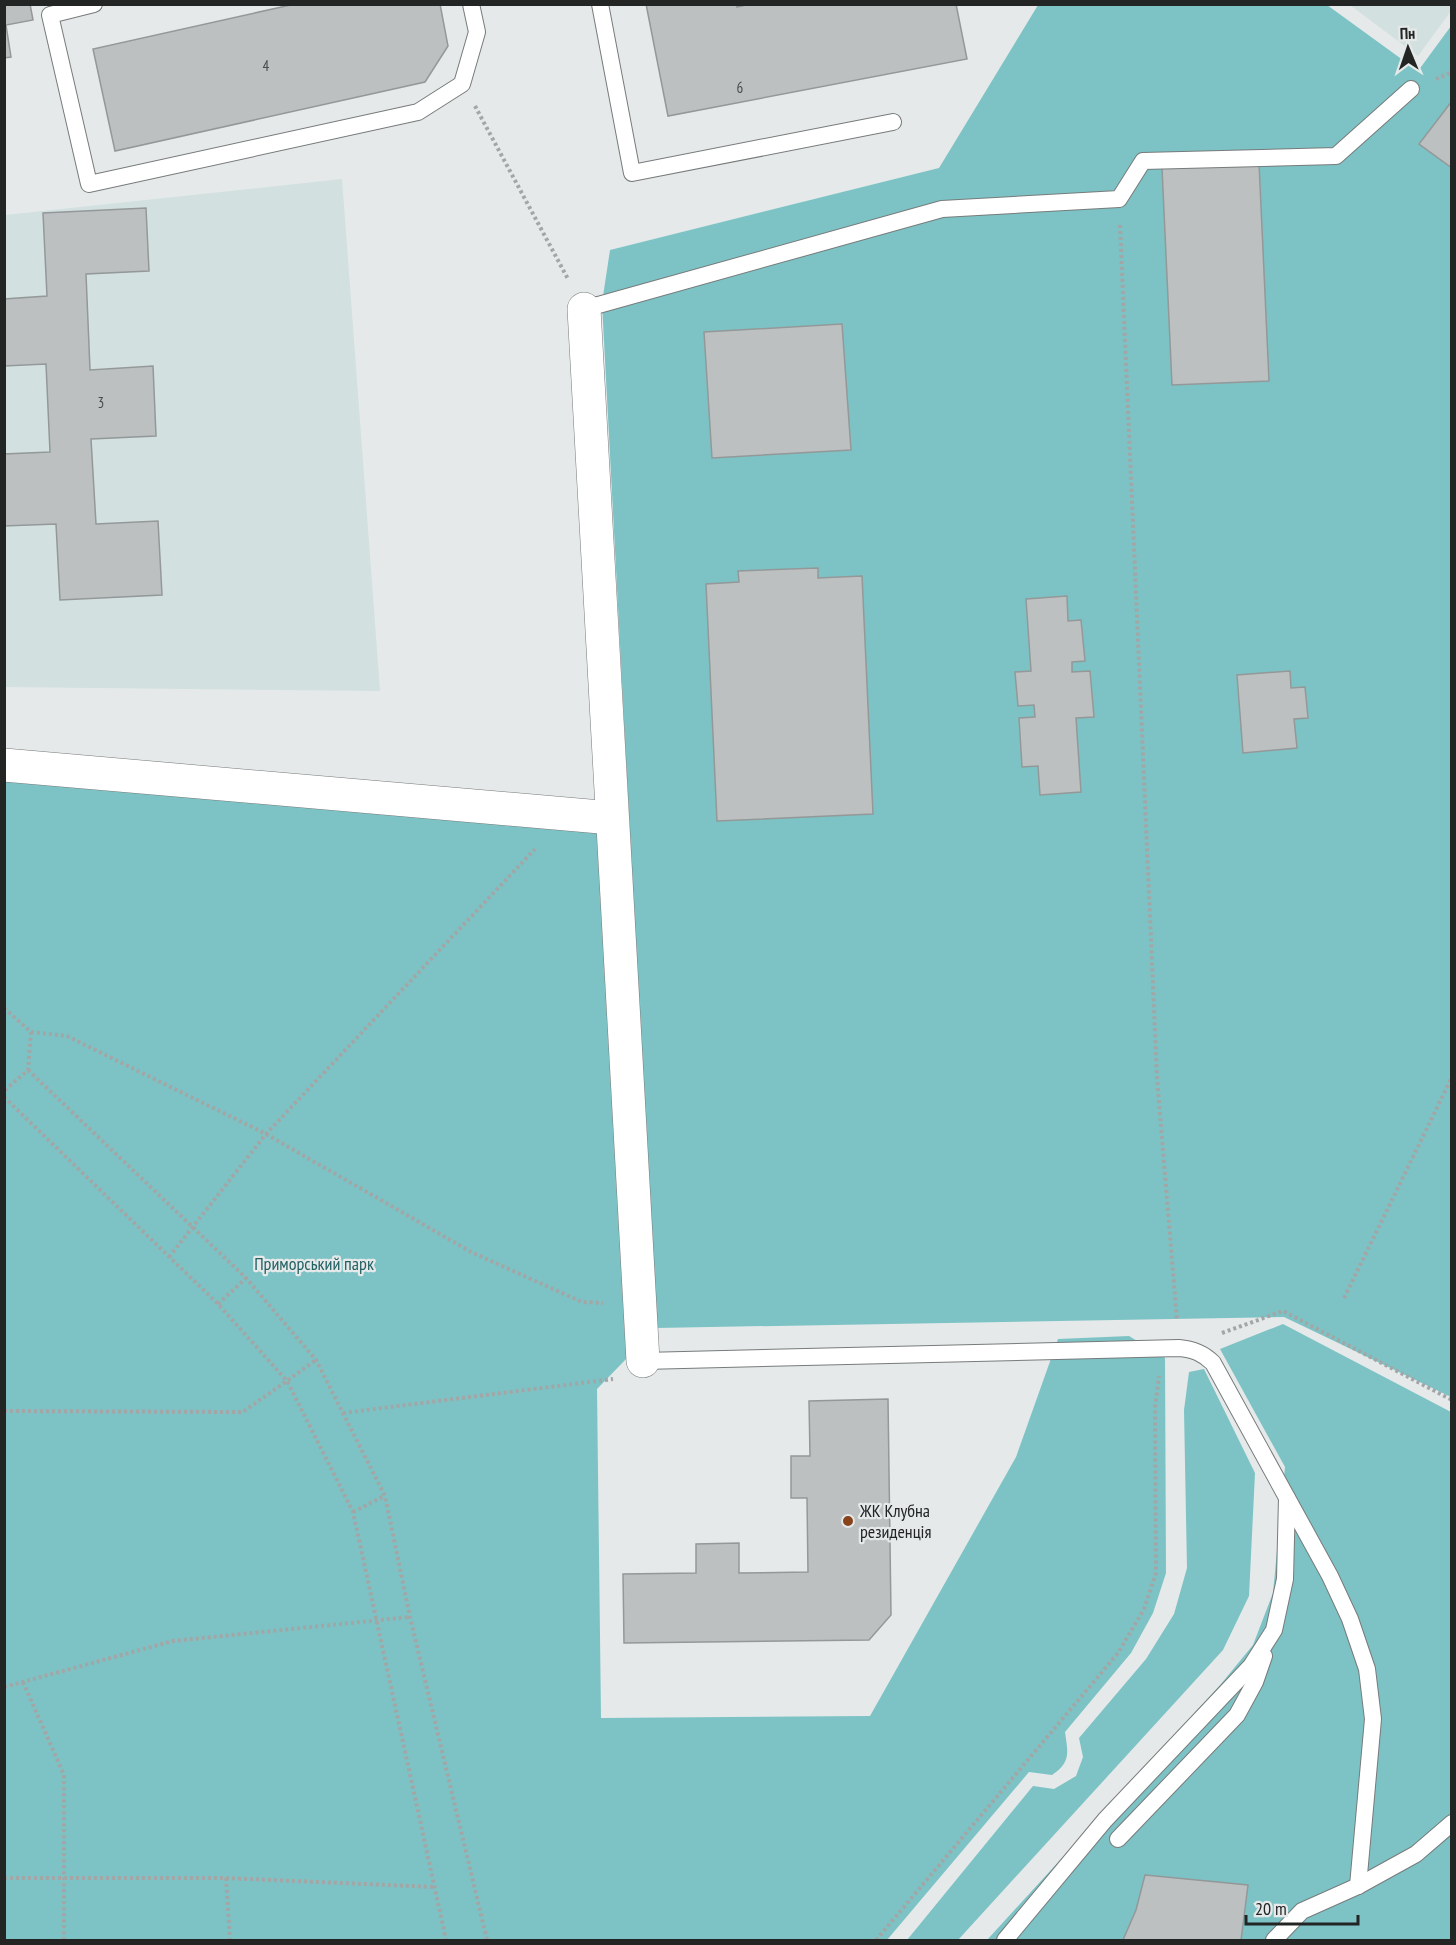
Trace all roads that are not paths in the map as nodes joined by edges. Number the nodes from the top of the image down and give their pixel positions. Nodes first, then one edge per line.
1 (94, 4) edge
2 (471, 4) edge
3 (600, 4) edge
4 (1412, 89) dead end
5 (893, 122) dead end
6 (584, 309) joint
7 (4, 765) edge
8 (612, 818) junction
9 (643, 1362) joint
10 (1287, 1497) junction
11 (1274, 1630) junction
12 (1452, 1823) edge
13 (1118, 1839) dead end
14 (1358, 1886) junction
15 (1005, 1941) edge
16 (1274, 1941) edge

1 - 2 lane
3 - 5 lane
4 - 6 lane
6 - 8 street
7 - 8 street
8 - 9 street
9 - 10 lane
10 - 11 lane
10 - 14 lane
11 - 13 lane
11 - 15 lane
12 - 14 lane
14 - 16 lane

